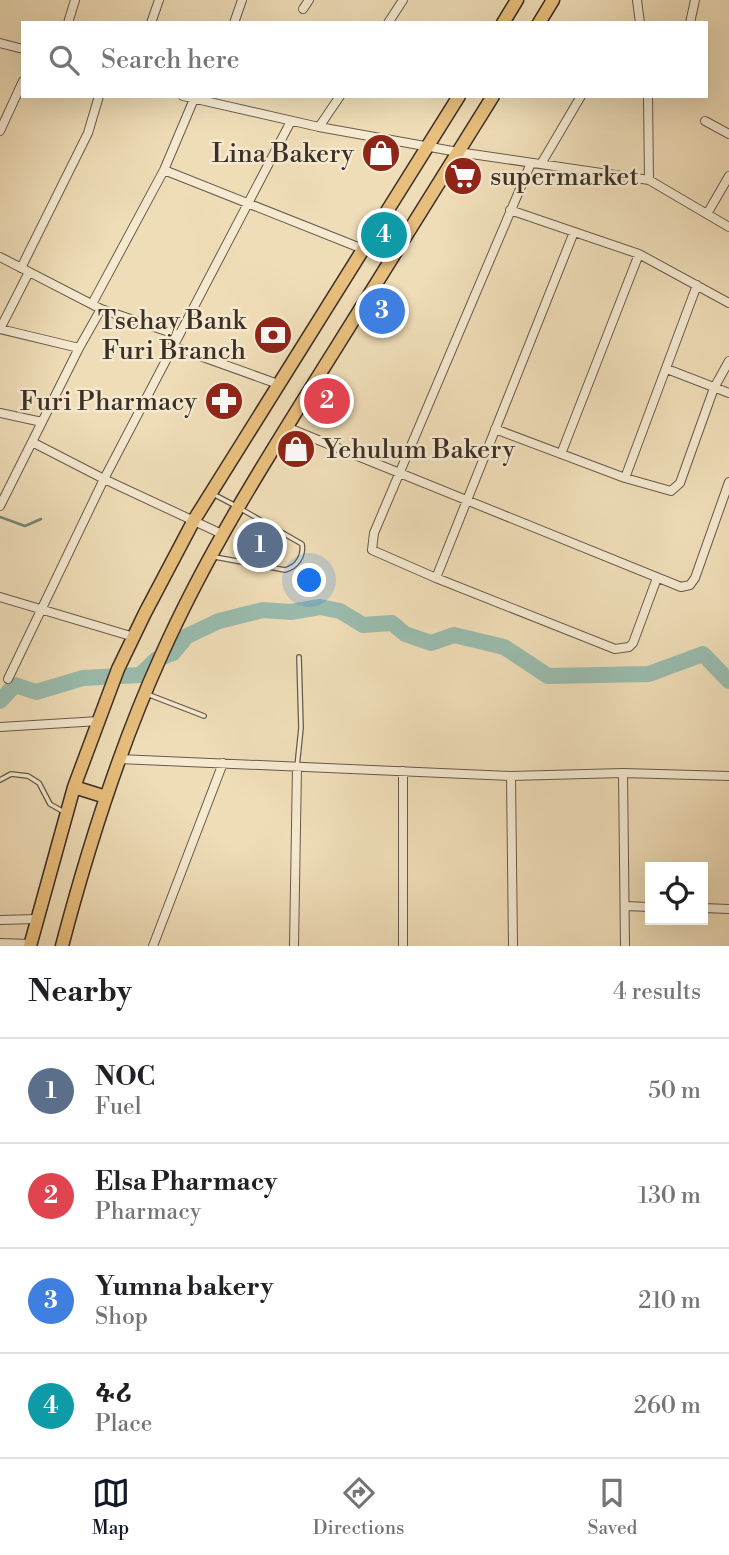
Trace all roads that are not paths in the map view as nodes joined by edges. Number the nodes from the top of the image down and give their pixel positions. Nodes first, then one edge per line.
1 (75, 0) edge
2 (159, 0) edge
3 (242, 0) edge
4 (309, 0) edge
5 (403, 0) edge
6 (517, 0) edge
7 (553, 0) edge
8 (637, 0) edge
9 (695, 0) edge
10 (303, 9) dead end
11 (69, 21) edge
12 (152, 21) edge
13 (235, 21) edge
14 (389, 21) edge
15 (504, 21) edge
16 (540, 21) edge
17 (640, 21) edge
18 (690, 21) edge
19 (0, 43) edge
20 (21, 48) edge
21 (21, 85) edge
22 (98, 98) edge
23 (190, 98) edge
24 (339, 98) edge
25 (458, 98) edge
26 (492, 98) edge
27 (580, 98) edge
28 (648, 98) edge
29 (194, 99) junction
30 (210, 100) edge
31 (291, 121) junction
32 (705, 121) dead end
33 (319, 127) junction
34 (0, 131) edge
35 (729, 134) edge
36 (429, 146) junction
37 (458, 152) junction
38 (531, 163) junction
39 (541, 164) junction
40 (164, 170) junction
41 (729, 176) edge
42 (649, 180) junction
43 (247, 203) junction
44 (510, 210) junction
45 (707, 214) junction
46 (729, 227) edge
47 (574, 232) junction
48 (363, 249) junction
49 (639, 254) junction
50 (0, 257) edge
51 (25, 270) junction
52 (697, 285) junction
53 (729, 303) edge
54 (96, 306) junction
55 (0, 329) edge
56 (178, 335) junction
57 (172, 346) junction
58 (79, 348) junction
59 (729, 361) edge
60 (667, 369) junction
61 (278, 384) junction
62 (714, 388) junction
63 (729, 393) edge
64 (0, 413) edge
65 (42, 422) junction
66 (286, 427) junction
67 (495, 429) junction
68 (32, 442) junction
69 (561, 454) junction
70 (398, 474) junction
71 (625, 478) junction
72 (104, 479) junction
73 (729, 482) edge
74 (211, 493) junction
75 (2, 497) edge
76 (467, 501) junction
77 (0, 506) edge
78 (240, 508) junction
79 (194, 520) junction
80 (224, 535) junction
81 (212, 556) junction
82 (436, 578) junction
83 (657, 578) junction
84 (0, 597) edge
85 (41, 611) junction
86 (134, 637) junction
87 (299, 657) dead end
88 (8, 679) dead end
89 (145, 694) junction
90 (204, 716) dead end
91 (99, 721) junction
92 (0, 727) edge
93 (119, 759) junction
94 (223, 763) junction
95 (297, 766) junction
96 (403, 771) junction
97 (623, 773) junction
98 (511, 776) junction
99 (729, 776) edge
100 (0, 780) edge
101 (74, 787) junction
102 (106, 797) junction
103 (66, 813) junction
104 (625, 906) junction
105 (645, 907) edge
106 (708, 908) edge
107 (729, 909) edge
108 (37, 919) junction
109 (0, 920) edge
110 (0, 943) edge
111 (30, 945) edge
112 (62, 946) edge
113 (152, 946) edge
114 (294, 946) edge
115 (403, 946) edge
116 (513, 946) edge
117 (625, 946) edge

1 - 11 street
2 - 12 street
3 - 13 street
4 - 10 street
5 - 14 street
6 - 15 main road
7 - 16 main road
8 - 17 street
9 - 18 street
19 - 20 street
21 - 34 street
22 - 51 street
23 - 29 street
24 - 33 street
25 - 36 main road
26 - 37 main road
27 - 39 street
28 - 42 street
29 - 30 street
29 - 40 street
30 - 31 street
31 - 33 street
31 - 43 street
32 - 35 street
33 - 36 street
36 - 37 street
36 - 48 main road
37 - 38 street
37 - 66 main road
38 - 39 street
38 - 44 street
39 - 42 street
40 - 43 street
40 - 54 street
41 - 45 street
42 - 45 street
43 - 48 street
43 - 56 street
44 - 47 street
44 - 70 street
45 - 46 street
47 - 49 street
47 - 67 street
48 - 61 main road
49 - 52 street
49 - 69 street
50 - 51 street
51 - 54 street
51 - 55 street
52 - 53 street
52 - 60 street
54 - 56 street
54 - 58 street
55 - 58 street
56 - 57 street
57 - 61 street
57 - 72 street
58 - 65 street
59 - 62 street
60 - 62 street
60 - 71 street
61 - 74 main road
62 - 63 street
62 - 71 street
64 - 65 street
65 - 68 street
66 - 70 street
66 - 78 main road
67 - 69 street
67 - 76 street
68 - 72 street
68 - 75 street
69 - 71 street
70 - 76 street
70 - 82 street
72 - 79 street
72 - 85 street
73 - 83 street
74 - 78 lane
74 - 79 main road
75 - 77 street
76 - 82 street
76 - 83 street
78 - 80 main road
78 - 81 lane
79 - 80 street
79 - 86 main road
80 - 81 main road
81 - 89 main road
82 - 83 street
84 - 85 street
85 - 86 street
85 - 88 street
86 - 91 main road
87 - 95 lane
89 - 90 lane
89 - 93 main road
91 - 92 street
91 - 101 main road
93 - 94 street
93 - 102 main road
94 - 95 street
94 - 113 street
95 - 96 street
95 - 114 street
96 - 98 street
96 - 115 street
97 - 98 street
97 - 99 street
97 - 104 street
98 - 116 street
100 - 103 lane
101 - 102 main road
101 - 103 main road
102 - 112 main road
103 - 108 main road
104 - 105 street
104 - 117 street
106 - 107 street
108 - 109 street
108 - 111 main road
110 - 111 street

